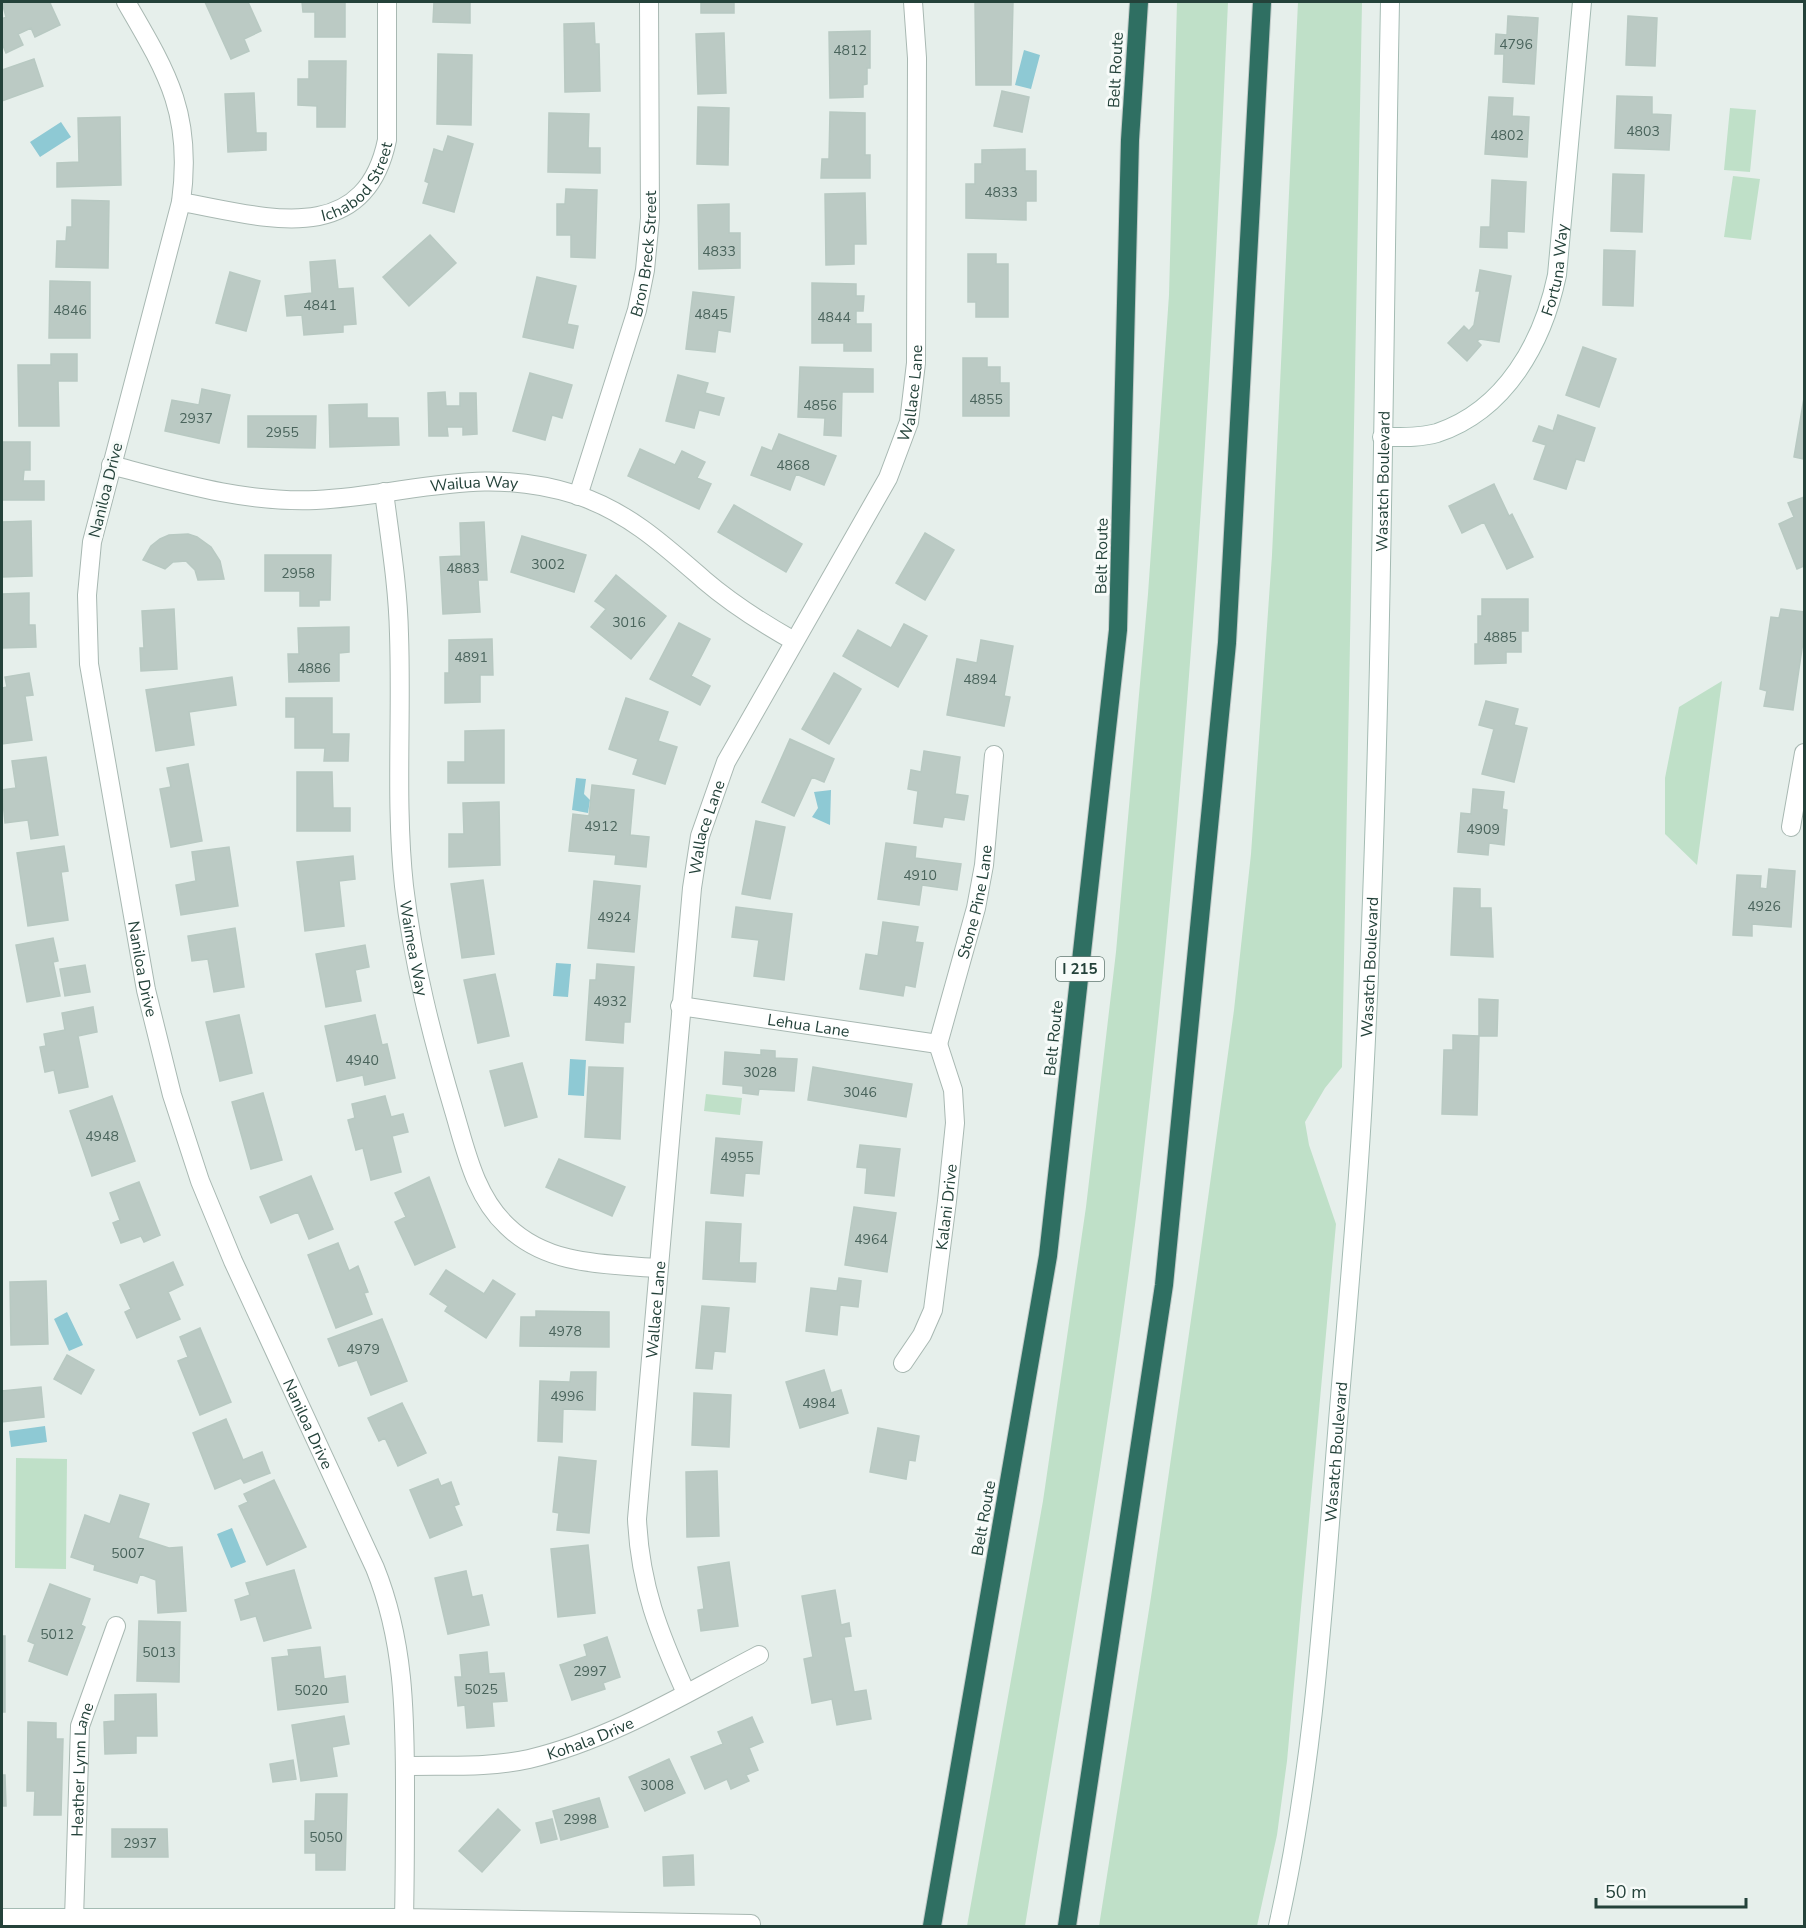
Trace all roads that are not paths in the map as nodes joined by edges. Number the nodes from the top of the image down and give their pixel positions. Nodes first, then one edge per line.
1 (126, 2) edge
2 (387, 2) edge
3 (650, 2) edge
4 (913, 2) edge
5 (1139, 2) edge
6 (1262, 2) edge
7 (1390, 2) edge
8 (1582, 2) edge
9 (181, 202) junction
10 (1382, 437) junction
11 (111, 465) junction
12 (384, 492) junction
13 (578, 496) junction
14 (794, 641) junction
15 (1804, 753) edge
16 (994, 755) dead end
17 (1791, 827) dead end
18 (680, 1006) junction
19 (938, 1044) junction
20 (658, 1269) junction
21 (903, 1363) dead end
22 (116, 1626) dead end
23 (759, 1655) dead end
24 (686, 1693) junction
25 (405, 1766) junction
26 (2, 1918) edge
27 (405, 1918) junction
28 (74, 1919) junction
29 (751, 1924) dead end
30 (932, 1926) edge
31 (1067, 1926) edge
32 (1278, 1926) edge

1 - 9 street, Naniloa Drive
2 - 9 street, Ichabod Street
3 - 13 street, Bron Breck Street
4 - 14 street, Wallace Lane
5 - 30 highway, Belt Route / I 215
6 - 31 highway
7 - 10 street, Wasatch Boulevard
8 - 10 street, Fortuna Way
9 - 11 street, Naniloa Drive
10 - 32 street, Wasatch Boulevard
11 - 12 street, Wailua Way
11 - 25 street, Naniloa Drive
12 - 13 street, Wailua Way
12 - 20 street, Waimea Way
13 - 14 street, Wailua Way
14 - 18 street, Wallace Lane
15 - 17 street
16 - 19 street, Stone Pine Lane
18 - 19 street, Lehua Lane
18 - 20 street, Wallace Lane
19 - 21 street, Kalani Drive
20 - 24 street, Wallace Lane
22 - 28 street, Heather Lynn Lane
23 - 24 street, Kohala Drive
24 - 25 street, Kohala Drive
25 - 27 street, Naniloa Drive
26 - 28 street
27 - 28 street
27 - 29 street

